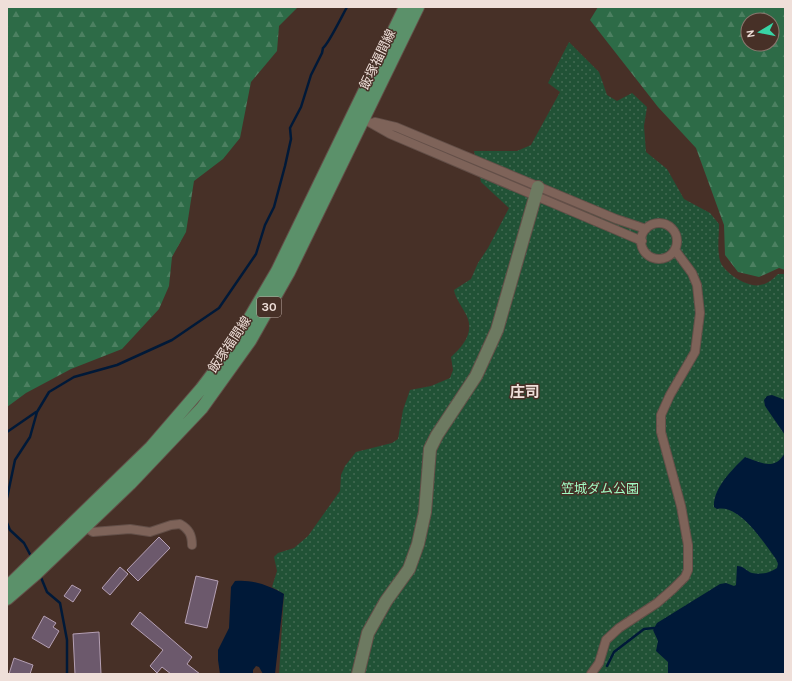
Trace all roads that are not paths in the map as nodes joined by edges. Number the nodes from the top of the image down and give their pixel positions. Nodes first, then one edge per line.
1 (405, 7) edge
2 (418, 7) edge
3 (359, 116) junction
4 (537, 191) junction
5 (646, 229) junction
6 (642, 241) junction
7 (675, 250) junction
8 (81, 524) junction
9 (192, 545) dead end
10 (28, 574) junction
11 (7, 587) edge
12 (7, 599) edge
13 (358, 674) edge
14 (591, 674) edge

1 - 3 main road, 飯塚福間線 / 30
2 - 3 main road, 飯塚福間線 / 30
3 - 4 street
3 - 8 main road, 飯塚福間線 / 30
4 - 5 street
4 - 6 street
4 - 13 street
5 - 6 street
5 - 7 street
6 - 7 street
7 - 14 street
8 - 9 street
8 - 10 main road, 飯塚福間線 / 30
10 - 11 main road, 飯塚福間線 / 30
10 - 12 main road, 飯塚福間線 / 30

